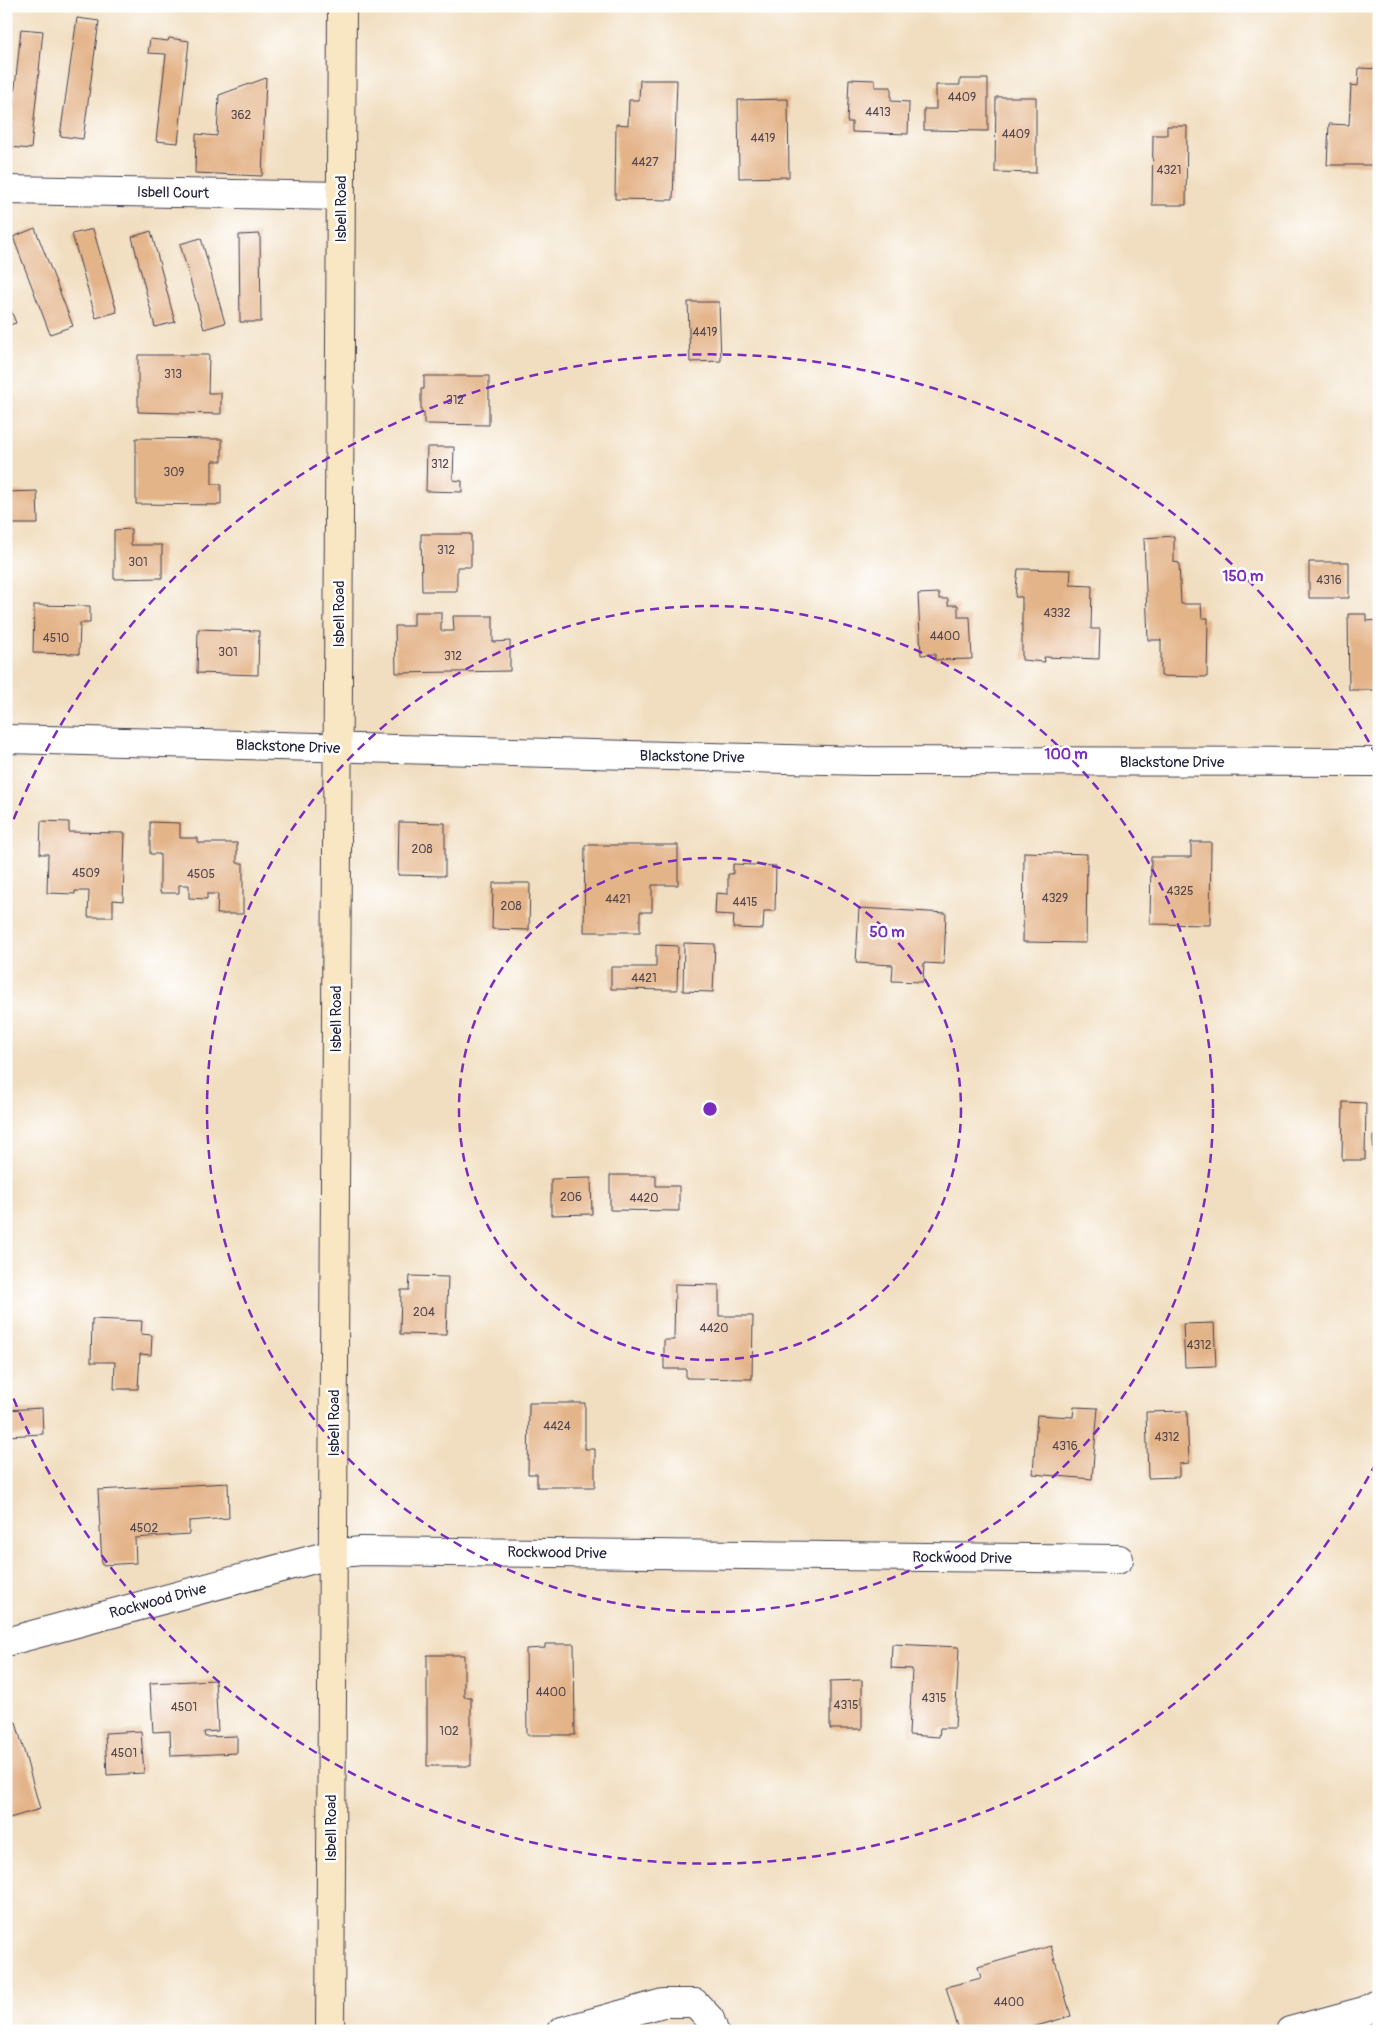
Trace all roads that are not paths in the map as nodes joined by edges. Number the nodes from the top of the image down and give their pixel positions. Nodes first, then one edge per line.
1 (342, 6) edge
2 (6, 190) edge
3 (341, 196) junction
4 (6, 738) edge
5 (338, 748) junction
6 (1379, 762) edge
7 (333, 1554) junction
8 (1119, 1560) dead end
9 (6, 1642) edge
10 (1379, 2003) edge
11 (330, 2031) edge
12 (562, 2031) edge
13 (714, 2031) edge
14 (1290, 2031) edge

1 - 3 street, Isbell Road
2 - 3 street, Isbell Court
3 - 5 street, Isbell Road
4 - 5 street, Blackstone Drive
5 - 6 street, Blackstone Drive
5 - 7 street, Isbell Road
7 - 8 street, Rockwood Drive
7 - 9 street, Rockwood Drive
7 - 11 street, Isbell Road
10 - 14 street
12 - 13 street

